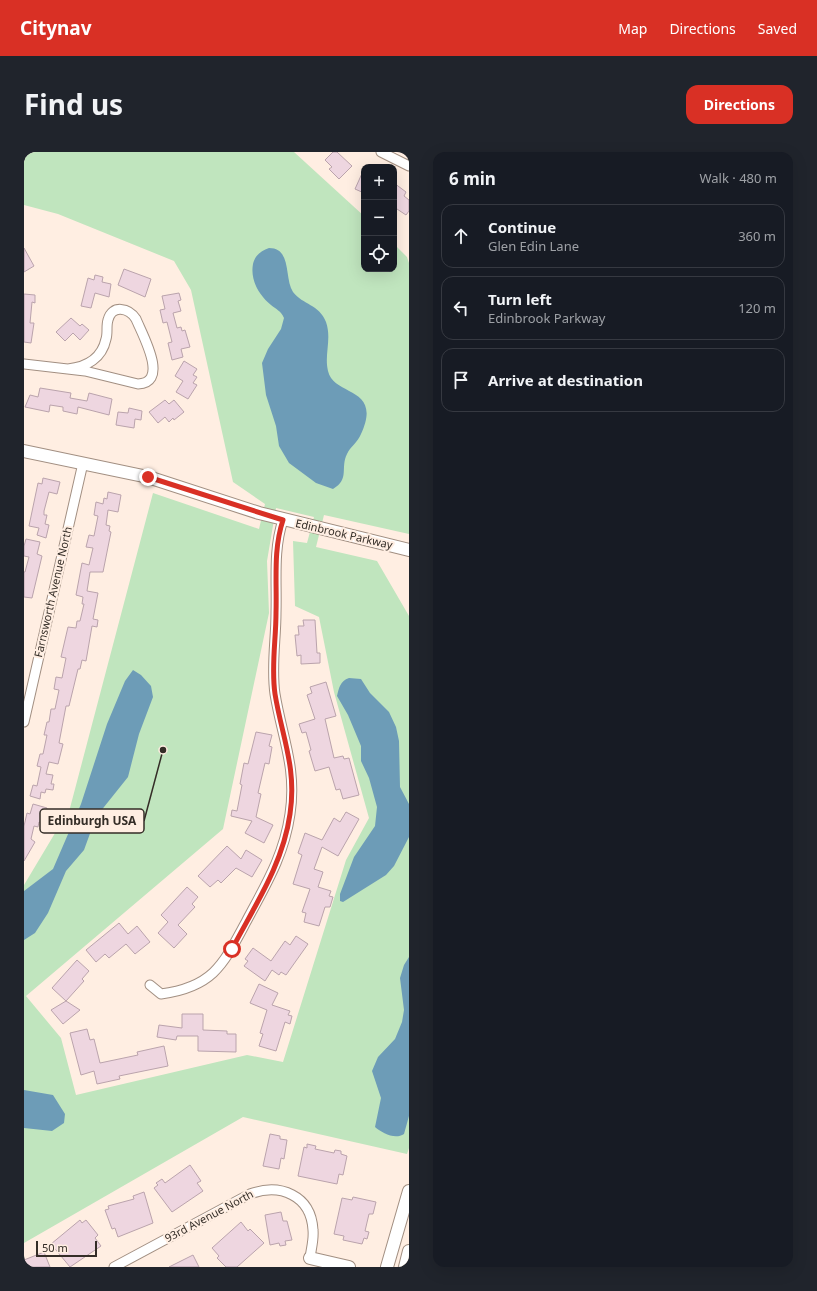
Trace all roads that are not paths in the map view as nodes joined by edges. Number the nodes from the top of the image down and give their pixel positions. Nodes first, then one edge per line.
1 (382, 152) edge
2 (409, 166) edge
3 (24, 364) edge
4 (68, 369) junction
5 (24, 451) edge
6 (83, 463) junction
7 (283, 520) junction
8 (409, 550) edge
9 (24, 722) edge
10 (150, 985) dead end
11 (409, 1191) edge
12 (409, 1251) edge
13 (310, 1258) joint
14 (114, 1267) edge
15 (349, 1267) edge
16 (386, 1267) edge
17 (405, 1267) edge

1 - 2 street
3 - 4 street
4 - 4 street
5 - 6 street, Edinbrook Parkway
6 - 7 street, Edinbrook Parkway
6 - 9 street, Farnsworth Avenue North
7 - 8 street, Edinbrook Parkway
7 - 10 street
11 - 16 street
12 - 17 street
13 - 14 street, 93rd Avenue North
13 - 15 street, 93rd Avenue North

